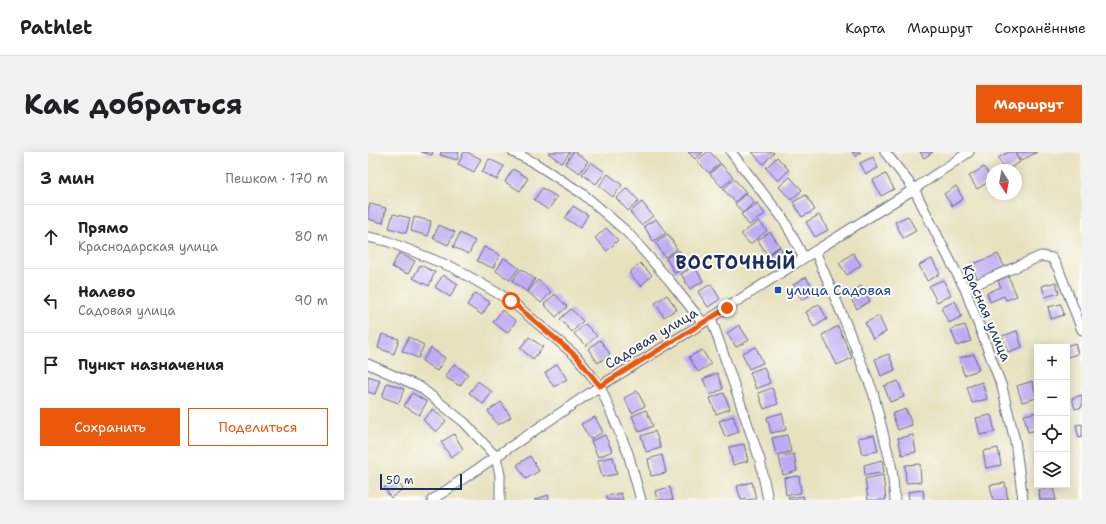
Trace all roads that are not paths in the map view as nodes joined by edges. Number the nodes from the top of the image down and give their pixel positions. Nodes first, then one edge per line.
1 (512, 152) edge
2 (731, 152) edge
3 (885, 152) edge
4 (969, 152) edge
5 (914, 189) junction
6 (368, 237) edge
7 (815, 251) junction
8 (804, 258) junction
9 (965, 289) junction
10 (707, 321) junction
11 (1082, 330) edge
12 (368, 364) edge
13 (600, 386) junction
14 (496, 457) junction
15 (432, 500) edge
16 (500, 500) edge
17 (641, 500) edge
18 (768, 500) edge
19 (895, 500) edge
20 (1023, 500) edge

1 - 10 street
2 - 8 street
3 - 5 street, Красная улица
4 - 5 street, Садовая улица
5 - 7 street, Садовая улица
5 - 9 street, Красная улица
6 - 13 street
7 - 8 street, Садовая улица
7 - 19 street
8 - 10 street, Садовая улица
9 - 11 street
9 - 20 street, Красная улица
10 - 13 street, Садовая улица
10 - 18 street
12 - 14 street
13 - 14 street, Садовая улица
13 - 17 street
14 - 15 street, Садовая улица
14 - 16 street

